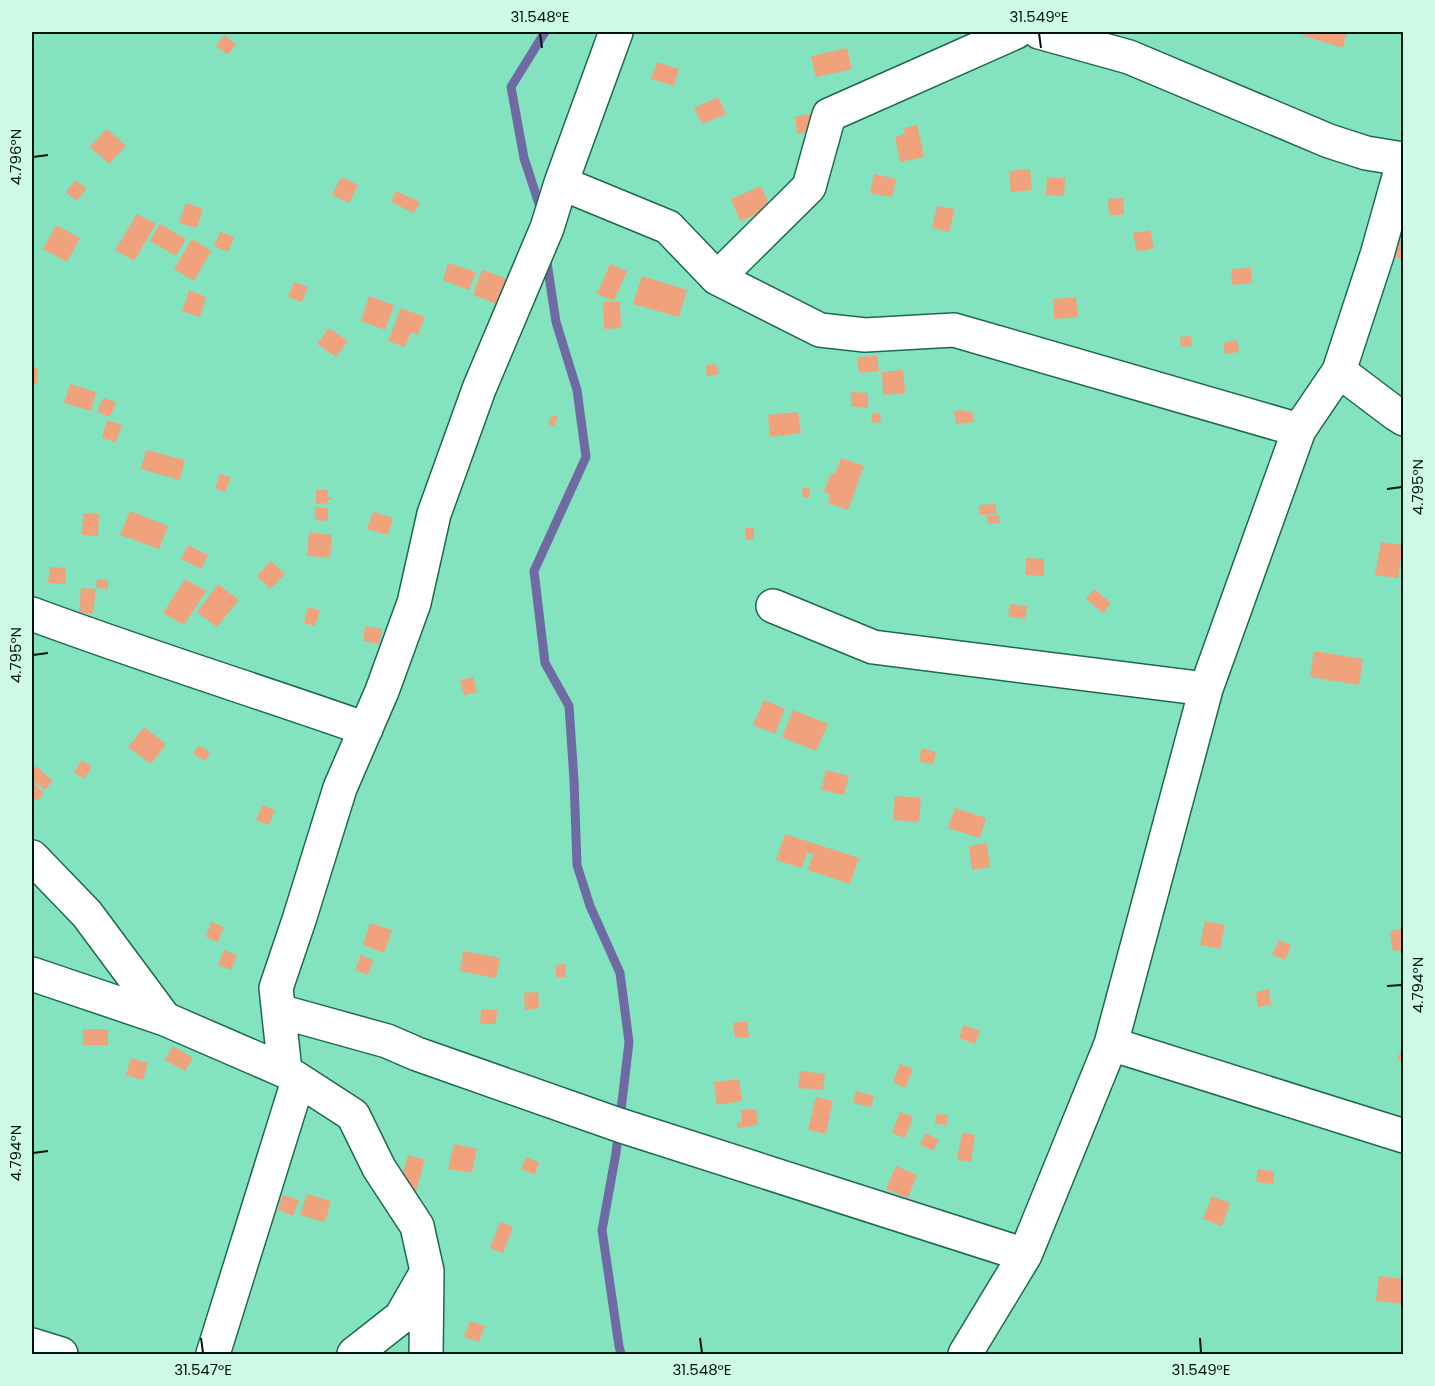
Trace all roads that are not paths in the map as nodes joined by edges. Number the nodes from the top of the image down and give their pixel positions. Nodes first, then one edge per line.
1 (616, 32) edge
2 (1016, 32) edge
3 (1039, 32) edge
4 (1403, 159) edge
5 (561, 183) junction
6 (717, 278) junction
7 (1340, 371) junction
8 (1404, 419) edge
9 (1299, 430) junction
10 (773, 606) dead end
11 (32, 614) edge
12 (1206, 688) junction
13 (366, 729) junction
14 (32, 857) edge
15 (32, 974) edge
16 (279, 1011) junction
17 (165, 1019) junction
18 (1110, 1044) junction
19 (292, 1076) junction
20 (1404, 1136) edge
21 (1025, 1255) junction
22 (427, 1271) junction
23 (32, 1345) edge
24 (61, 1354) edge
25 (213, 1354) edge
26 (354, 1354) edge
27 (426, 1354) edge
28 (965, 1354) edge

1 - 5 street
2 - 6 street
3 - 4 street
4 - 7 street
5 - 6 street
5 - 13 street
6 - 9 street
7 - 8 street
7 - 9 street
9 - 12 street
10 - 12 street
11 - 13 street
12 - 18 street
13 - 16 street
14 - 17 street
15 - 17 street
16 - 19 street
16 - 21 street
17 - 19 street
18 - 20 street
18 - 21 street
19 - 22 street
19 - 25 street
21 - 28 street
22 - 26 street
22 - 27 street
23 - 24 street

